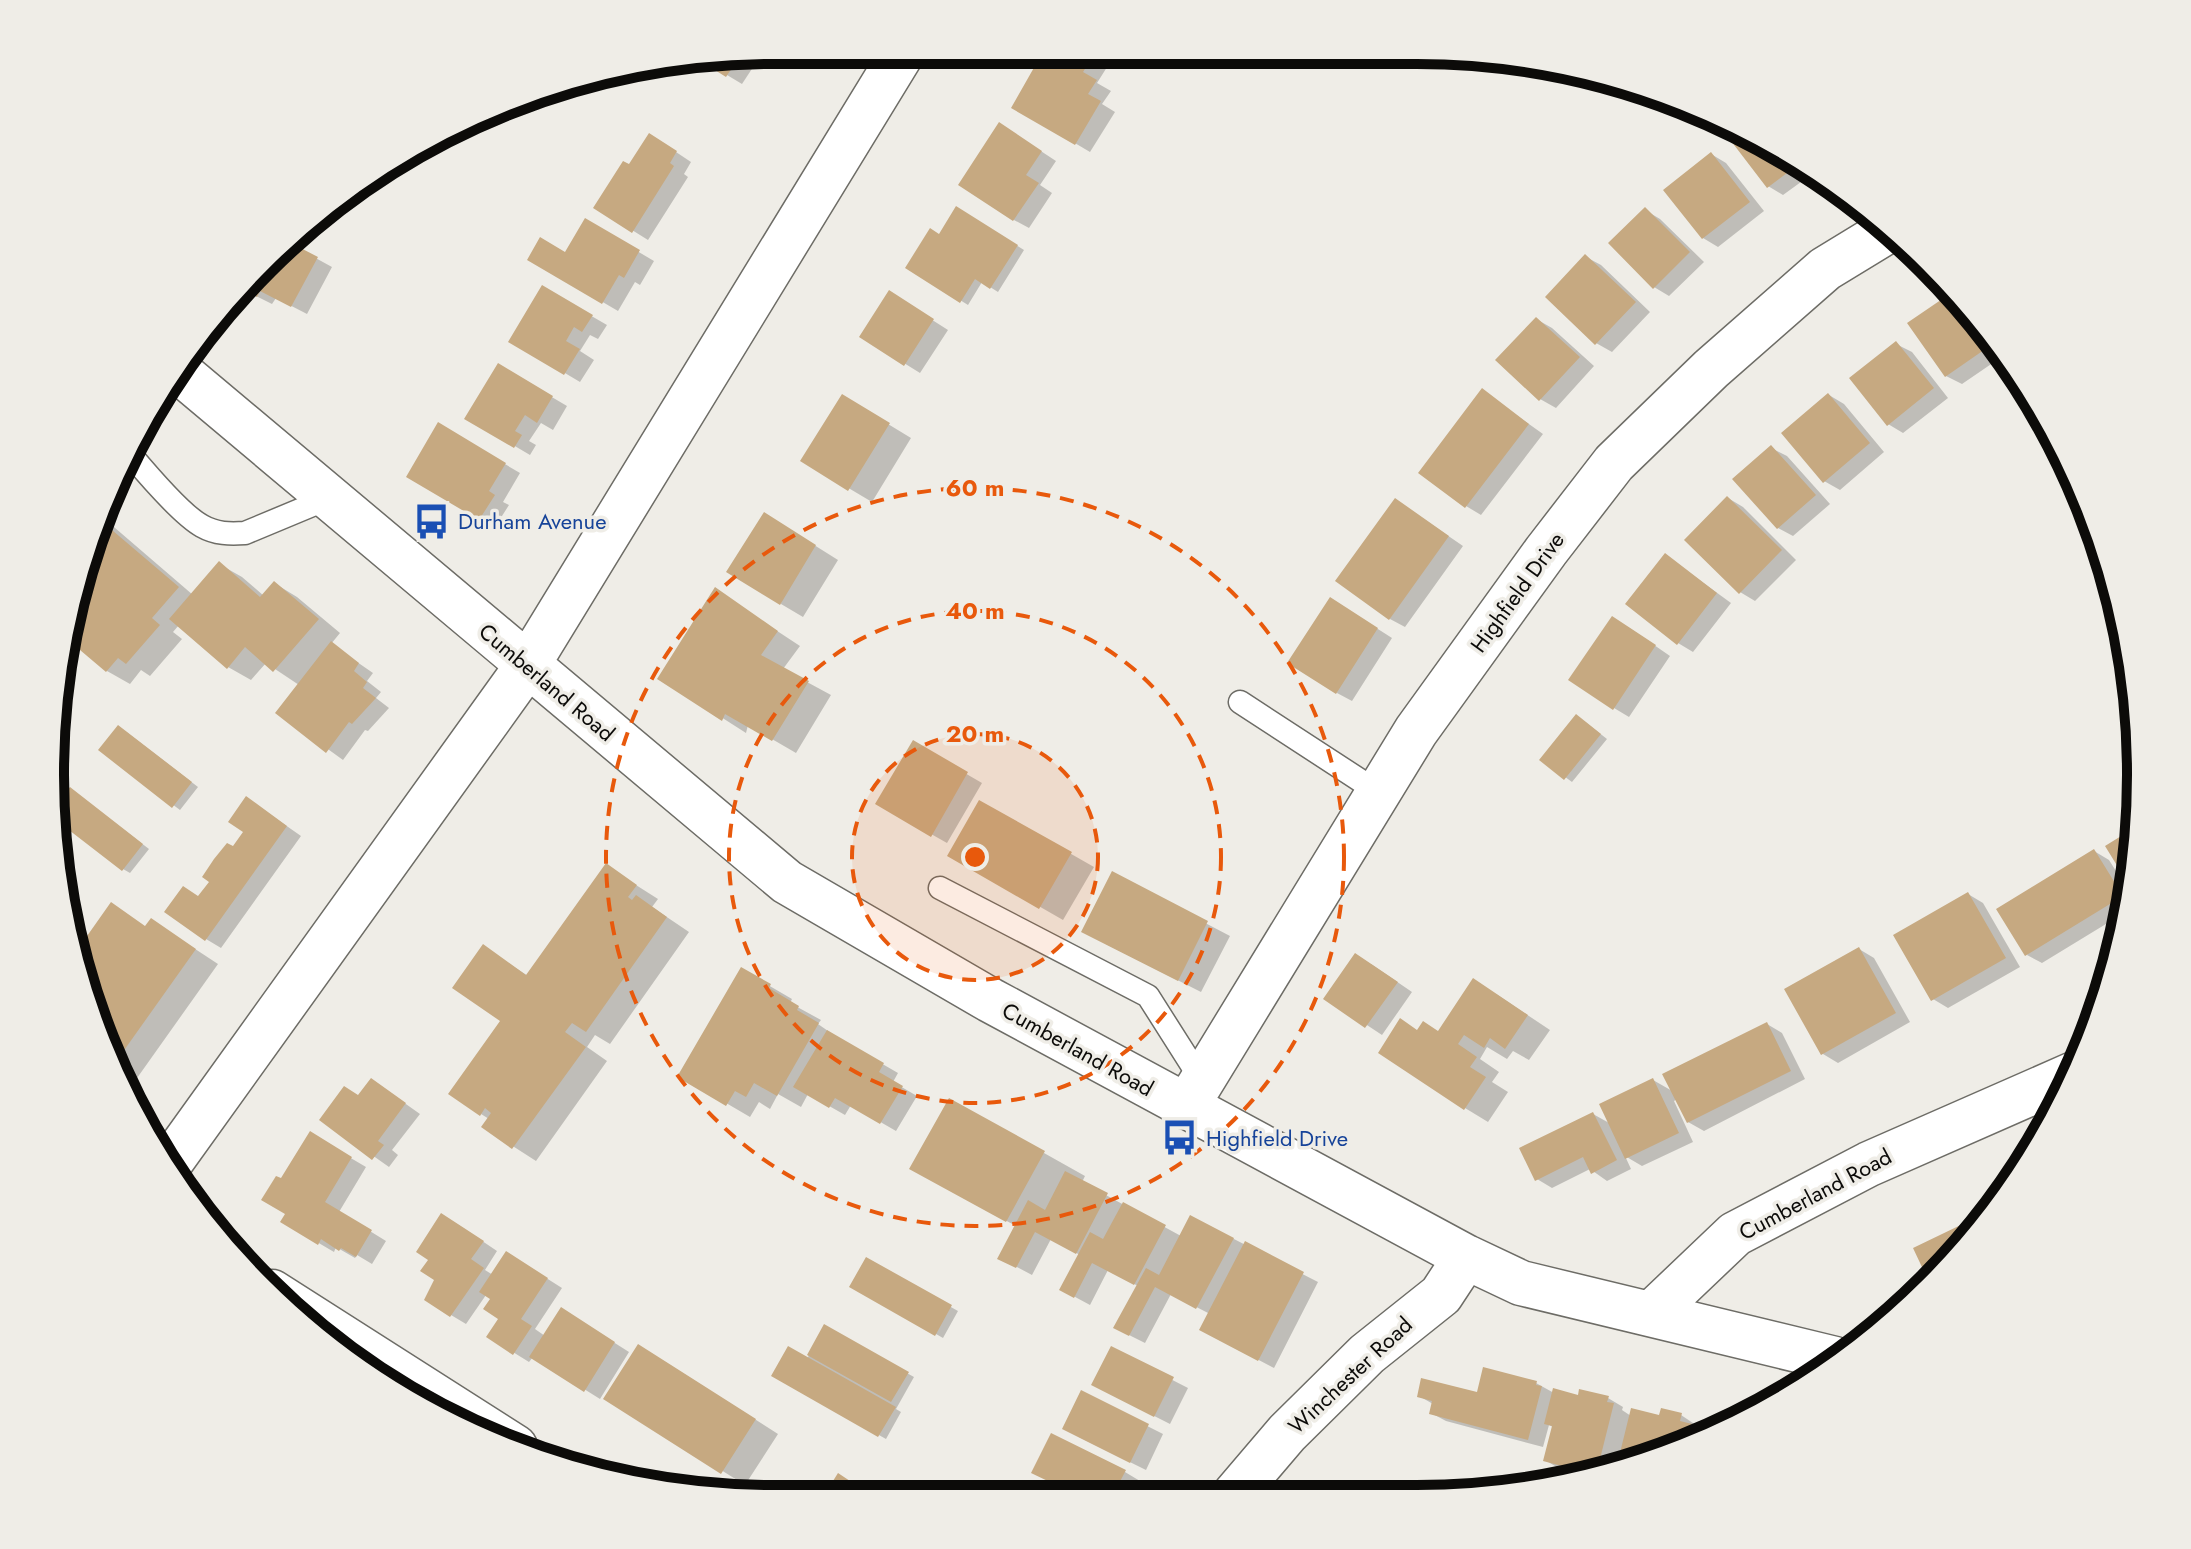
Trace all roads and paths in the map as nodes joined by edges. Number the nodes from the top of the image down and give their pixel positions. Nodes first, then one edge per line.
1 (895, 64) edge
2 (1880, 236) edge
3 (186, 377) edge
4 (137, 461) edge
5 (329, 498) junction
6 (527, 666) junction
7 (1240, 702) dead end
8 (1378, 792) junction
9 (940, 888) dead end
10 (2057, 1081) edge
11 (1194, 1094) junction
12 (175, 1156) edge
13 (1466, 1257) junction
14 (1652, 1313) junction
15 (334, 1332) edge
16 (1824, 1356) edge
17 (460, 1412) edge
18 (1243, 1485) edge

1 - 6 street
2 - 8 street, Highfield Drive
3 - 5 street, Cumberland Road
4 - 5 lane
5 - 6 street, Cumberland Road
6 - 11 street, Cumberland Road
6 - 12 street
7 - 8 lane
8 - 11 street, Highfield Drive
9 - 11 lane
10 - 14 street, Cumberland Road
11 - 13 street, Cumberland Road
13 - 14 street, Cumberland Road
13 - 18 street, Winchester Road
14 - 16 street
15 - 17 street

